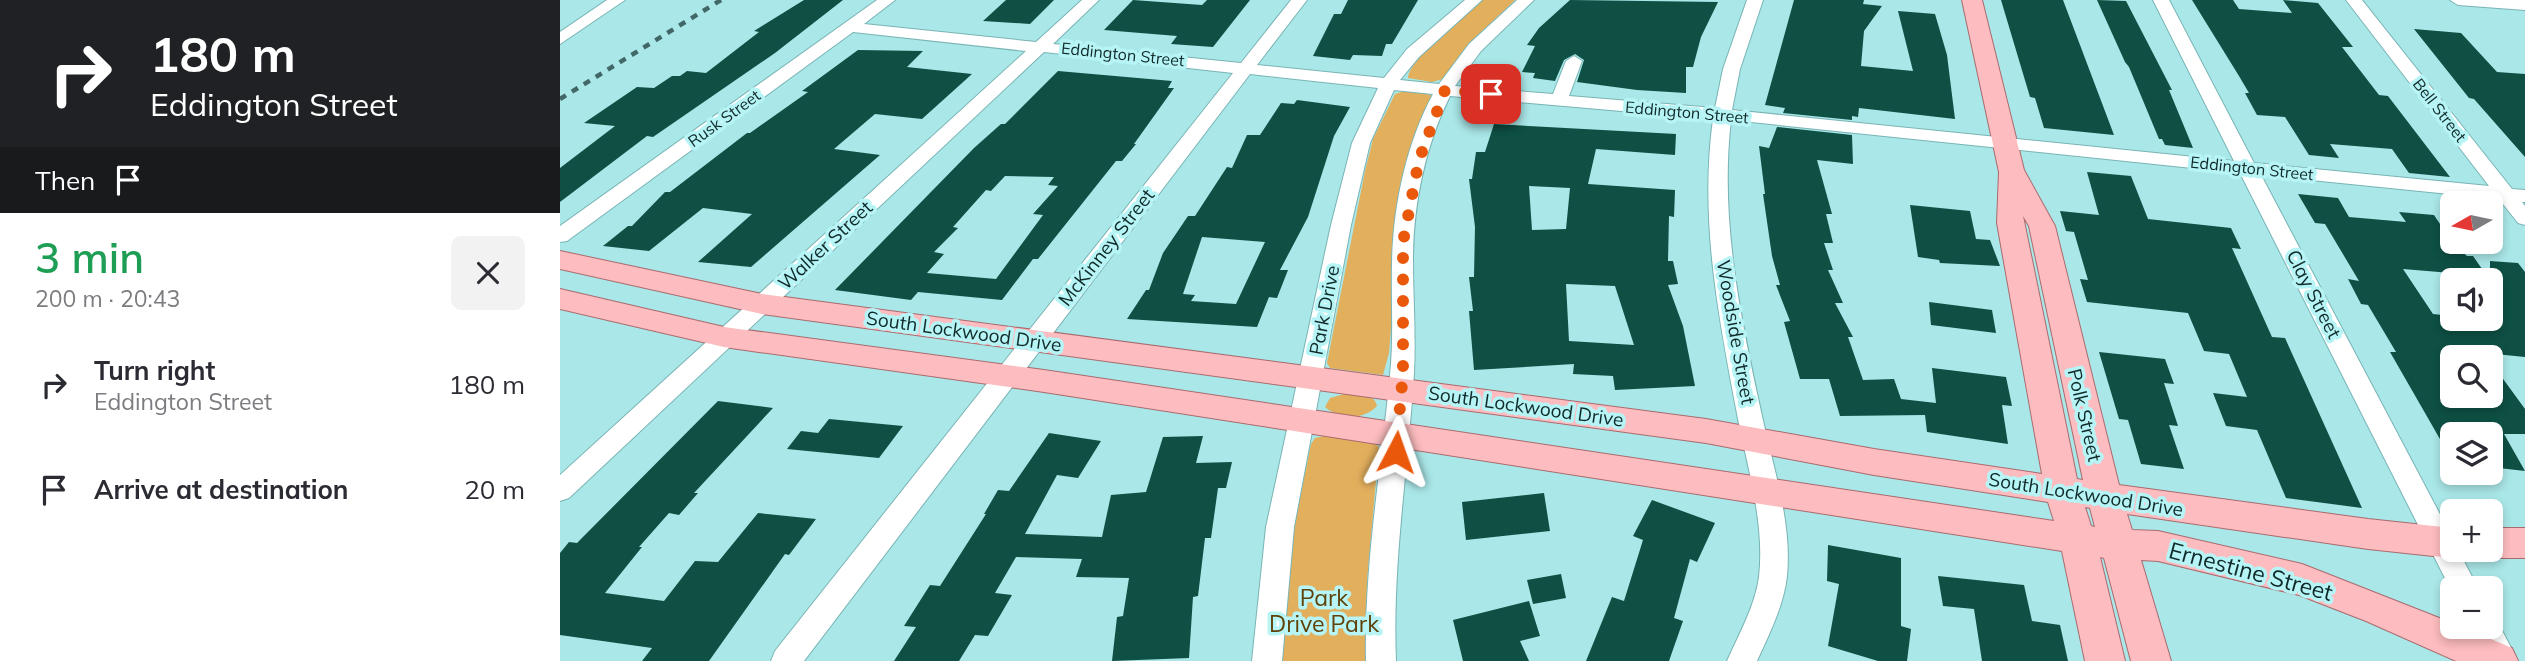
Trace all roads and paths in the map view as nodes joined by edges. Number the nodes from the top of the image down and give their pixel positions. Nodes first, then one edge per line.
1 (617, 0) edge
2 (887, 0) edge
3 (1091, 0) edge
4 (1299, 0) edge
5 (1474, 0) edge
6 (1526, 0) edge
7 (1755, 0) edge
8 (1972, 0) edge
9 (2161, 0) edge
10 (2354, 0) edge
11 (2458, 0) edge
12 (2525, 5) edge
13 (850, 27) junction
14 (560, 39) edge
15 (1042, 46) junction
16 (1574, 61) dead end
17 (1248, 67) junction
18 (1389, 83) junction
19 (1445, 90) junction
20 (1559, 100) junction
21 (1721, 114) junction
22 (2009, 158) junction
23 (2250, 168) junction
24 (2505, 194) junction
25 (2525, 196) edge
26 (2525, 219) edge
27 (560, 236) edge
28 (560, 260) edge
29 (560, 299) edge
30 (762, 303) junction
31 (724, 337) junction
32 (1033, 341) junction
33 (1005, 376) junction
34 (1311, 379) junction
35 (1401, 388) junction
36 (1302, 422) junction
37 (1396, 435) junction
38 (1755, 442) junction
39 (2062, 489) junction
40 (1765, 490) junction
41 (560, 491) edge
42 (2104, 495) junction
43 (2440, 531) edge
44 (2077, 538) junction
45 (2440, 541) edge
46 (2503, 543) edge
47 (2525, 544) edge
48 (2117, 545) junction
49 (2491, 639) edge
50 (786, 661) edge
51 (1267, 661) edge
52 (1381, 661) edge
53 (1742, 661) edge
54 (2105, 661) edge
55 (2151, 661) edge
56 (2498, 661) edge
57 (2503, 661) edge

1 - 14 street
2 - 13 street, Rusk Street
3 - 15 street, Walker Street
4 - 17 street, McKinney Street
5 - 18 street, Park Drive
6 - 19 street
7 - 21 street, Woodside Street
8 - 22 main road, Polk Street
9 - 23 street, Clay Street
10 - 24 street, Bell Street
11 - 12 street
13 - 15 street, Eddington Street
13 - 27 street, Rusk Street
15 - 17 street, Eddington Street
15 - 30 street, Walker Street
16 - 20 street
17 - 18 street, Eddington Street
17 - 32 street, McKinney Street
18 - 19 street, Eddington Street
18 - 34 street, Park Drive
19 - 20 street, Eddington Street
19 - 35 street
20 - 21 street, Eddington Street
21 - 22 street, Eddington Street
21 - 38 street, Woodside Street
22 - 23 street, Eddington Street
22 - 39 main road, Polk Street
22 - 42 main road, Polk Street
23 - 24 street, Eddington Street
23 - 43 street, Clay Street
24 - 25 street, Eddington Street
24 - 26 street, Bell Street
28 - 30 main road, South Lockwood Drive
29 - 31 main road, South Lockwood Drive
30 - 31 street, Walker Street
30 - 32 main road, South Lockwood Drive
31 - 33 main road, South Lockwood Drive
31 - 41 street, Walker Street
32 - 33 street, McKinney Street
32 - 34 main road, South Lockwood Drive
33 - 36 main road, South Lockwood Drive
33 - 50 street, McKinney Street
34 - 35 main road, South Lockwood Drive
34 - 36 street, Park Drive
35 - 37 street
35 - 38 main road, South Lockwood Drive
36 - 37 main road, South Lockwood Drive
36 - 51 street, Park Drive
37 - 40 main road, South Lockwood Drive
37 - 52 street
38 - 39 main road, South Lockwood Drive
38 - 40 street, Woodside Street
39 - 42 main road, South Lockwood Drive
39 - 44 main road, Polk Street
40 - 44 main road, South Lockwood Drive
40 - 53 street, Woodside Street
42 - 45 main road, South Lockwood Drive
42 - 48 main road, Polk Street
44 - 48 main road, South Lockwood Drive
44 - 54 main road, Polk Street
46 - 47 main road
48 - 55 main road, Polk Street
48 - 56 main road, Ernestine Street
49 - 57 street

